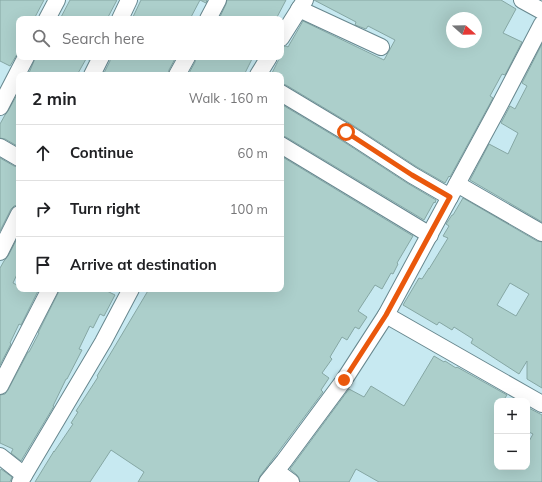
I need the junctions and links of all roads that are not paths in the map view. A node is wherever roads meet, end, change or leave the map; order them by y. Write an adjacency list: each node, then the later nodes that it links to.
1 (57, 0): 7 (street)
2 (129, 0): 8 (street)
3 (218, 0): 9 (street)
4 (522, 0): 6 (street)
5 (302, 5): 11 (street); 12 (street)
6 (542, 11)
7 (49, 16)
8 (121, 16)
9 (210, 16)
10 (542, 24): 26 (street)
11 (284, 33)
12 (381, 47)
13 (24, 60): 20 (street)
14 (100, 60): 17 (street)
15 (185, 60): 18 (street)
16 (267, 60): 19 (street)
17 (94, 72)
18 (179, 72)
19 (260, 72)
20 (11, 79): 22 (street)
21 (284, 95): 26 (street)
22 (0, 107)
23 (0, 147): 25 (street)
24 (284, 147): 29 (street)
25 (16, 156)
26 (454, 190): 28 (street); 29 (street)
27 (16, 220): 30 (street)
28 (542, 233)
29 (430, 235): 33 (street)
30 (0, 252)
31 (48, 292): 34 (street)
32 (130, 292): 38 (street)
33 (386, 315): 35 (street); 37 (street)
34 (0, 386)
35 (542, 404)
36 (0, 456): 38 (street)
37 (271, 476): 39 (street)
38 (22, 478)
39 (291, 482)

